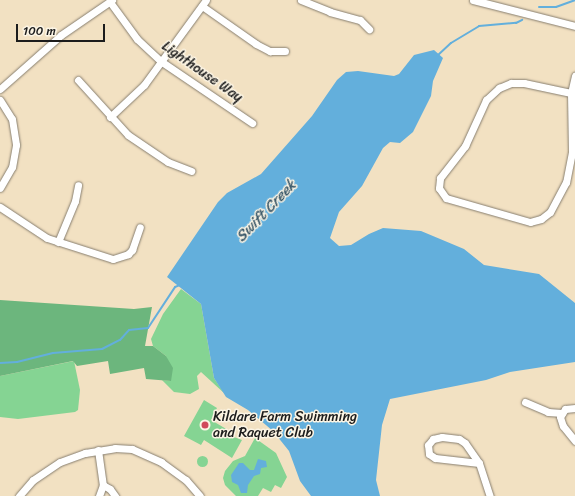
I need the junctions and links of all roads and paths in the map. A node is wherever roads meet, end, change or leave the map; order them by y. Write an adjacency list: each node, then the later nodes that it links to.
1 (301, 0): 6 (street)
2 (321, 0): 6 (street)
3 (473, 0): 7 (street)
4 (111, 1): 10 (street, Lighthouse Way); 13 (street)
5 (204, 3): 9 (street); 10 (street)
6 (318, 8): 8 (street)
7 (575, 26)
8 (368, 29)
9 (285, 51)
10 (162, 62): 16 (street); 17 (street, Lighthouse Way)
11 (575, 75): 14 (street)
12 (78, 80): 16 (street)
13 (0, 89)
14 (571, 93): 14 (street)
15 (0, 100): 20 (street)
16 (110, 117): 18 (street)
17 (252, 123)
18 (191, 171)
19 (78, 185): 23 (street)
20 (0, 188)
21 (0, 207): 23 (street)
22 (140, 227): 23 (street)
23 (58, 242)
24 (525, 402): 26 (street)
25 (575, 408): 26 (street)
26 (562, 412): 27 (street)
27 (575, 441)
28 (98, 450): 30 (street); 31 (street); 32 (street)
29 (479, 463): 29 (street); 35 (street)
30 (103, 485): 33 (street); 34 (street)
31 (198, 495)
32 (20, 496)
33 (99, 496)
34 (115, 496)
35 (490, 496)

